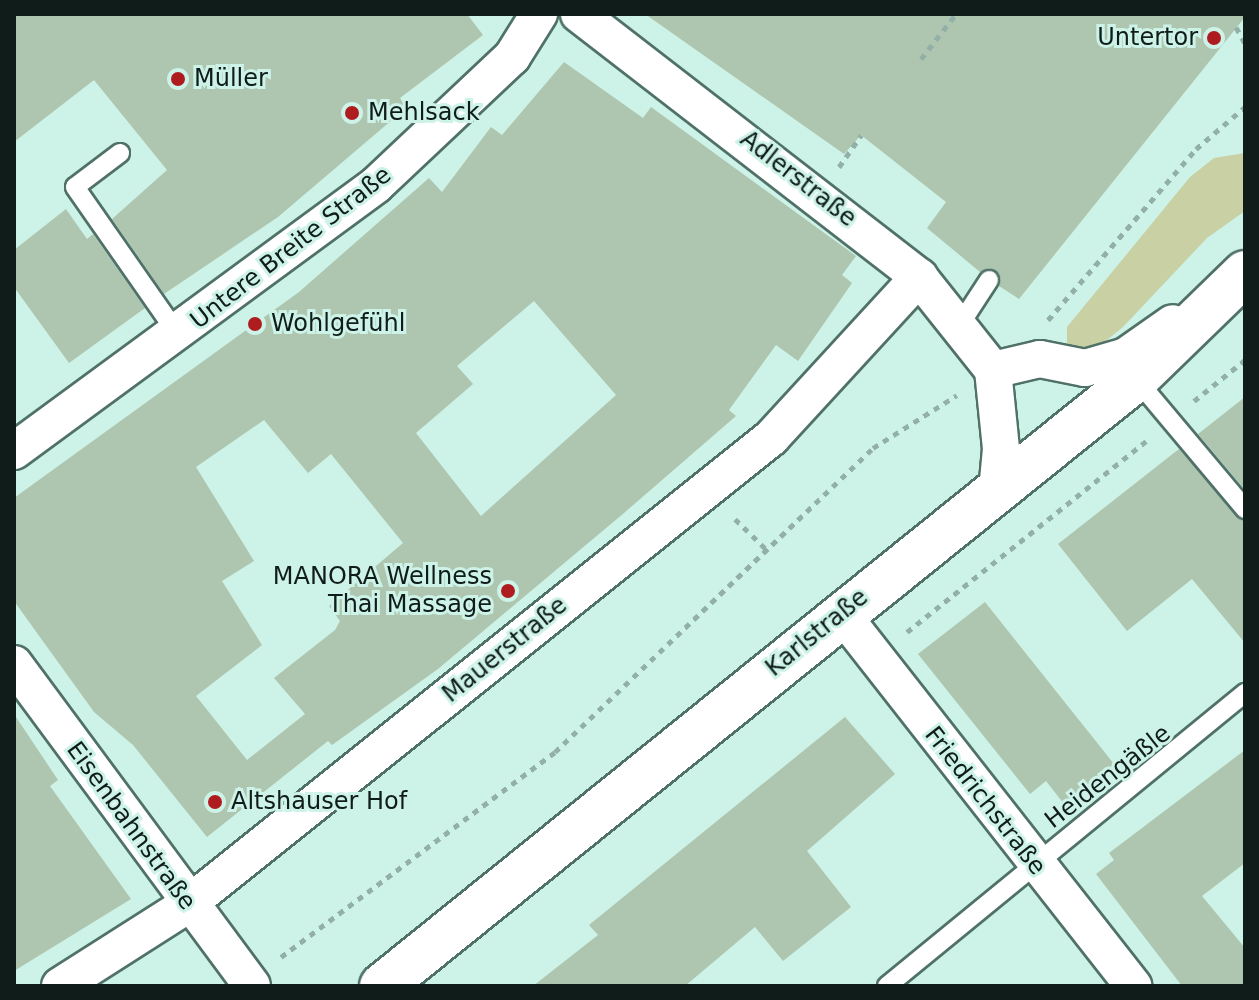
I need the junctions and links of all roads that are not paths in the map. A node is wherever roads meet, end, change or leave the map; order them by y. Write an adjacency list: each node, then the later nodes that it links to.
1 (539, 14): 8 (street, Untere Breite Straße)
2 (579, 14): 5 (street, Adlerstraße)
3 (120, 153): 8 (lane)
4 (1243, 275): 9 (street); 10 (main road, Karlstraße)
5 (919, 277): 7 (street, Adlerstraße); 18 (street, Mauerstraße)
6 (989, 280): 7 (lane)
7 (959, 326): 9 (street, Adlerstraße)
8 (179, 336): 11 (street, Untere Breite Straße)
9 (993, 370): 12 (street)
10 (1136, 379): 12 (main road, Karlstraße); 13 (lane)
11 (14, 451)
12 (997, 491): 14 (main road, Karlstraße)
13 (1245, 509)
14 (841, 613): 17 (street, Friedrichstraße); 21 (main road, Karlstraße)
15 (14, 664): 18 (street, Eisenbahnstraße)
16 (1245, 693): 17 (lane, Heidengäßle)
17 (1034, 865): 22 (lane, Heidengäßle); 23 (street, Friedrichstraße)
18 (187, 905): 19 (street, Eisenbahnstraße); 20 (street, Mauerstraße)
19 (250, 984)
20 (60, 986)
21 (382, 986)
22 (887, 986)
23 (1133, 986)

